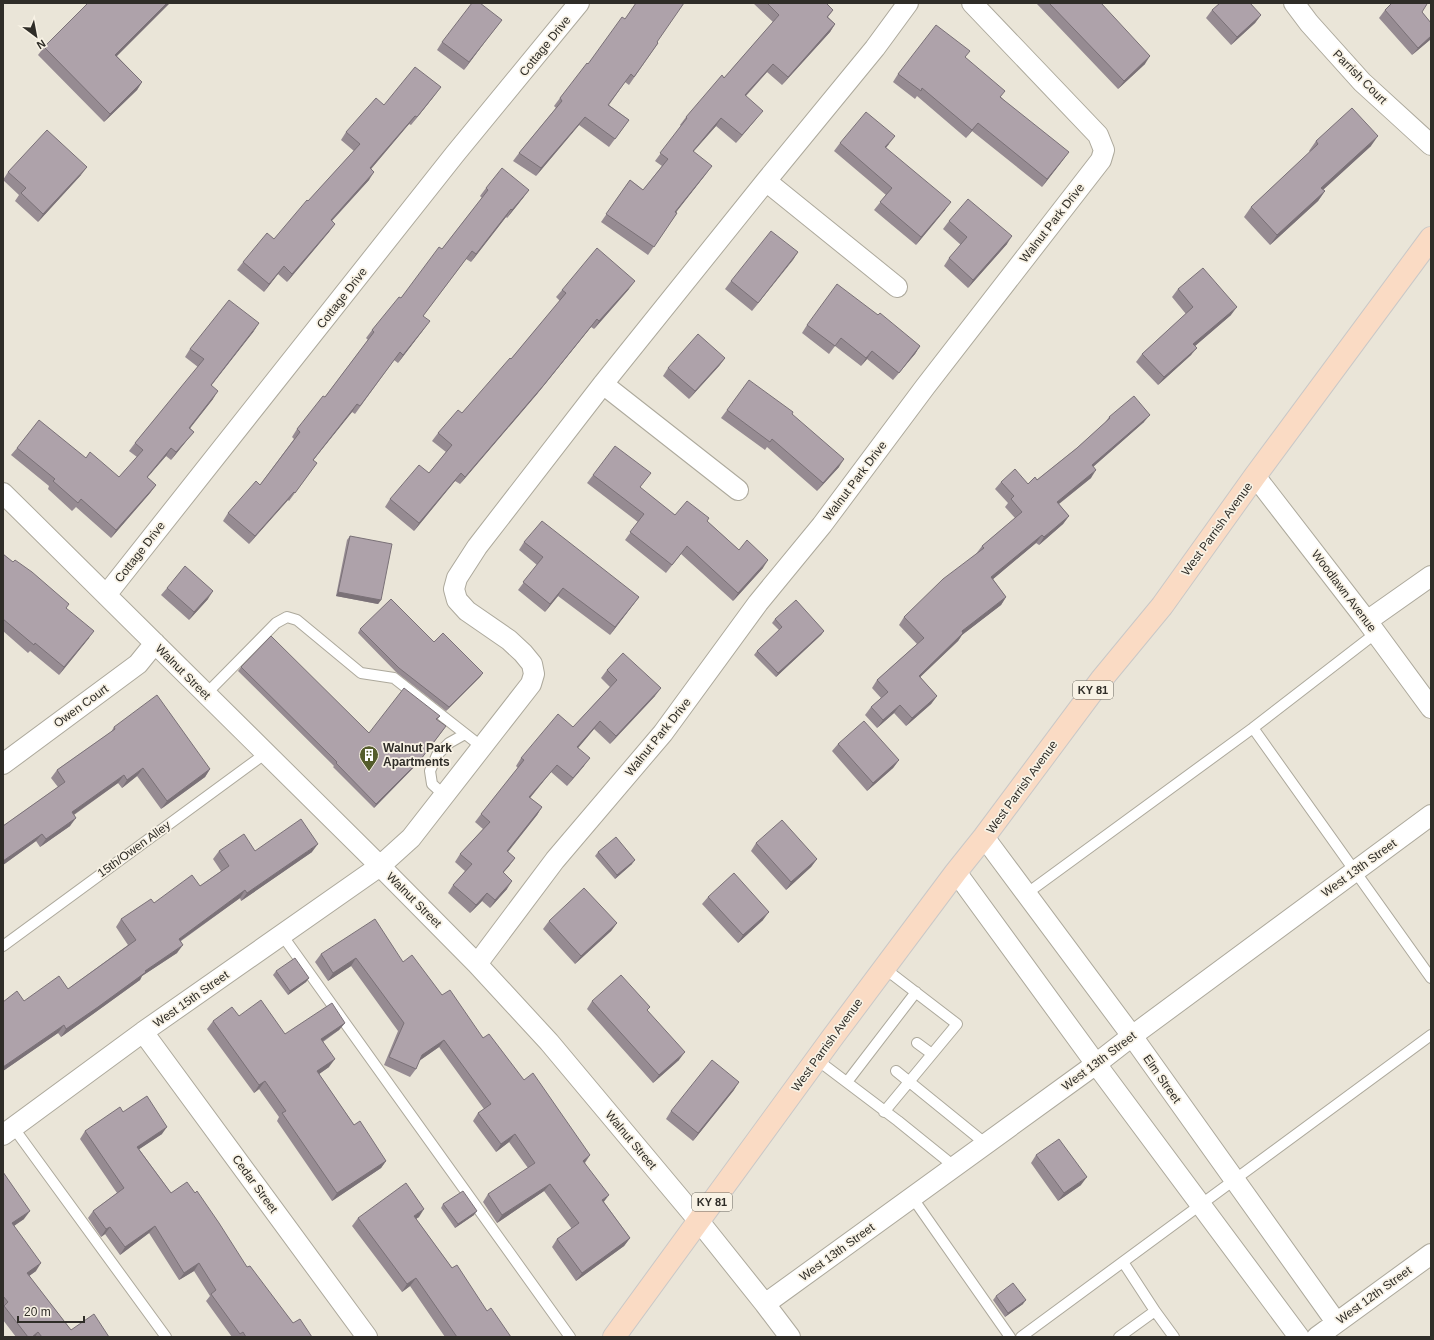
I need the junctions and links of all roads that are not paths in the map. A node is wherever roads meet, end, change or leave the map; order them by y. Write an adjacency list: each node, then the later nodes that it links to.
1 (579, 3): 14 (street, Cottage Drive)
2 (908, 3): 6 (street)
3 (972, 3): 33 (street, Walnut Park Drive)
4 (1294, 3): 5 (street, Parrish Court)
5 (1431, 145)
6 (766, 181): 8 (street); 9 (street)
7 (1431, 238): 10 (main road, West Parrish Avenue / KY 81)
8 (897, 287)
9 (603, 384): 11 (street); 21 (street)
10 (1255, 476): 15 (street, Woodlawn Avenue); 26 (main road, West Parrish Avenue / KY 81)
11 (738, 490)
12 (3, 493): 14 (street, Walnut Street)
13 (1431, 576): 15 (street)
14 (106, 595): 16 (street, Walnut Street)
15 (1372, 627): 18 (street, Woodlawn Avenue); 19 (lane)
16 (155, 643): 17 (street, Walnut Street); 23 (street, Owen Court)
17 (206, 694): 20 (lane); 22 (street, Walnut Street)
18 (1431, 708)
19 (1252, 728): 28 (lane); 30 (lane)
20 (465, 734): 21 (lane); 24 (lane)
21 (482, 747): 24 (street)
22 (266, 753): 27 (street, Walnut Street); 32 (lane, 15th/Owen Alley)
23 (3, 764)
24 (444, 795): 27 (street)
25 (1431, 815): 28 (street, West 13th Street)
26 (984, 837): 29 (main road, West Parrish Avenue / KY 81); 30 (street, Elm Street)
27 (380, 866): 31 (street, West 15th Street); 33 (street, Walnut Street)
28 (1354, 871): 35 (lane); 39 (street, West 13th Street)
29 (956, 872): 34 (main road, West Parrish Avenue / KY 81); 43 (street)
30 (1026, 894): 39 (street, Elm Street)
31 (282, 935): 37 (street, West 15th Street); 62 (lane)
32 (3, 946)
33 (478, 964): 54 (street, Walnut Street)
34 (884, 968): 36 (lane); 42 (main road, West Parrish Avenue / KY 81)
35 (1431, 978)
36 (916, 992): 41 (lane); 45 (lane)
37 (143, 1032): 48 (street, West 15th Street); 61 (street, Cedar Street)
38 (1431, 1035): 51 (lane)
39 (1132, 1036): 43 (street, West 13th Street); 51 (street, Elm Street)
40 (917, 1043): 41 (lane)
41 (932, 1054): 46 (lane)
42 (816, 1059): 45 (lane); 54 (main road, West Parrish Avenue / KY 81)
43 (1096, 1064): 49 (street, West 13th Street); 53 (street)
44 (896, 1071): 46 (lane)
45 (847, 1082): 47 (lane)
46 (909, 1082): 47 (lane); 49 (lane)
47 (884, 1112): 50 (lane)
48 (8, 1131): 60 (lane)
49 (986, 1144): 50 (street, West 13th Street)
50 (954, 1167): 52 (street, West 13th Street)
51 (1234, 1181): 53 (lane); 59 (street, Elm Street)
52 (912, 1198): 57 (street, West 13th Street); 65 (lane)
53 (1201, 1205): 56 (lane); 69 (street)
54 (698, 1220): 57 (street, Walnut Street); 63 (main road, West Parrish Avenue / KY 81)
55 (1431, 1254): 59 (street, West 12th Street)
56 (1123, 1262): 58 (lane); 66 (lane)
57 (765, 1304): 64 (street, Walnut Street)
58 (1156, 1311): 67 (lane); 68 (lane)
59 (1328, 1332)
60 (166, 1337)
61 (367, 1337)
62 (570, 1337)
63 (614, 1337)
64 (790, 1337)
65 (1010, 1337)
66 (1021, 1337)
67 (1119, 1337)
68 (1174, 1337)
69 (1299, 1337)

